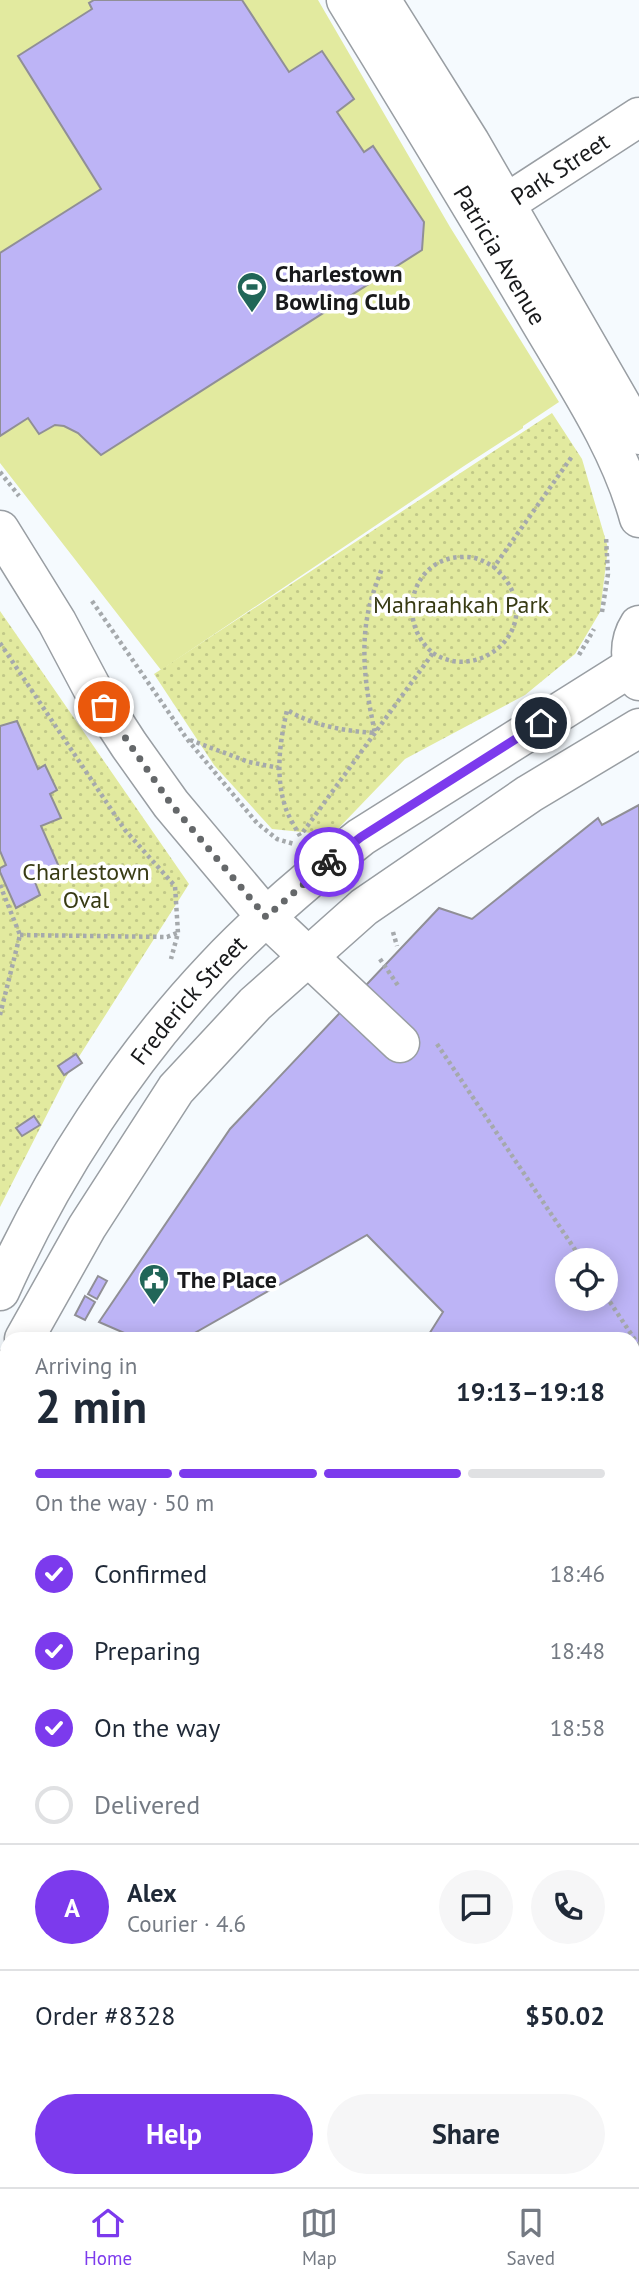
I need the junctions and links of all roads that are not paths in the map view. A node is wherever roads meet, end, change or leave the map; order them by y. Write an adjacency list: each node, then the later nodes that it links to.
1 (346, 0): 4 (street, Patricia Avenue)
2 (381, 0): 4 (street, Patricia Avenue)
3 (639, 117): 4 (street, Park Street)
4 (493, 211): 5 (street, Patricia Avenue); 7 (street, Patricia Avenue)
5 (639, 435)
6 (12, 517): 9 (street)
7 (622, 523)
8 (0, 564): 9 (street)
9 (57, 622): 13 (street)
10 (639, 625): 11 (street)
11 (635, 674): 13 (street, Frederick Street)
12 (639, 728): 14 (street, Frederick Street)
13 (266, 917): 14 (street); 16 (street, Frederick Street)
14 (307, 956): 15 (street); 17 (street, Frederick Street)
15 (417, 1042)
16 (0, 1291)
17 (28, 1332)

